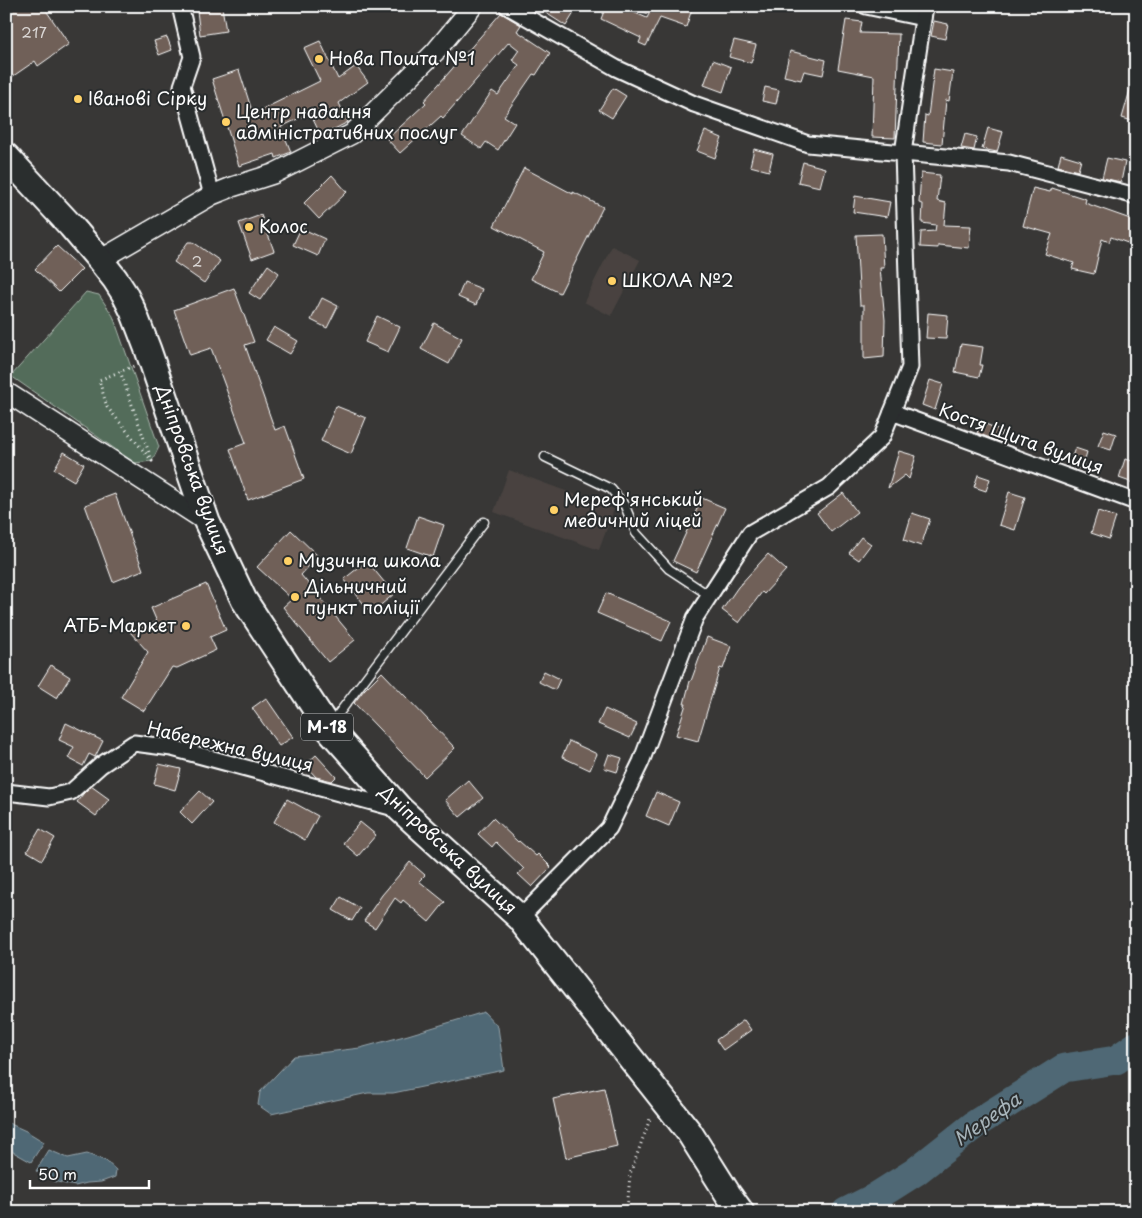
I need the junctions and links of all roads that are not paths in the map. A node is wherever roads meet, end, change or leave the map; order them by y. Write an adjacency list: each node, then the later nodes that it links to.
1 (180, 6): 8 (street)
2 (473, 6): 8 (street)
3 (507, 6): 6 (street)
4 (866, 6): 5 (street)
5 (924, 12): 6 (street)
6 (903, 153): 9 (street); 12 (street)
7 (6, 156): 10 (highway, Дніпровська вулиця / М-18)
8 (212, 195): 10 (street)
9 (1136, 196)
10 (100, 260): 15 (highway, Дніпровська вулиця / М-18)
11 (6, 392): 15 (street)
12 (892, 412): 14 (street, Костя Щита вулиця); 17 (street)
13 (545, 457): 17 (lane)
14 (1136, 502)
15 (207, 522): 18 (highway, Дніпровська вулиця / М-18)
16 (484, 522): 18 (lane)
17 (710, 596): 21 (street)
18 (328, 728): 20 (highway, Дніпровська вулиця / М-18)
19 (6, 792): 20 (street, Набережна вулиця)
20 (400, 809): 21 (highway, Дніпровська вулиця / М-18)
21 (520, 918): 22 (highway, Дніпровська вулиця / М-18)
22 (735, 1203)

